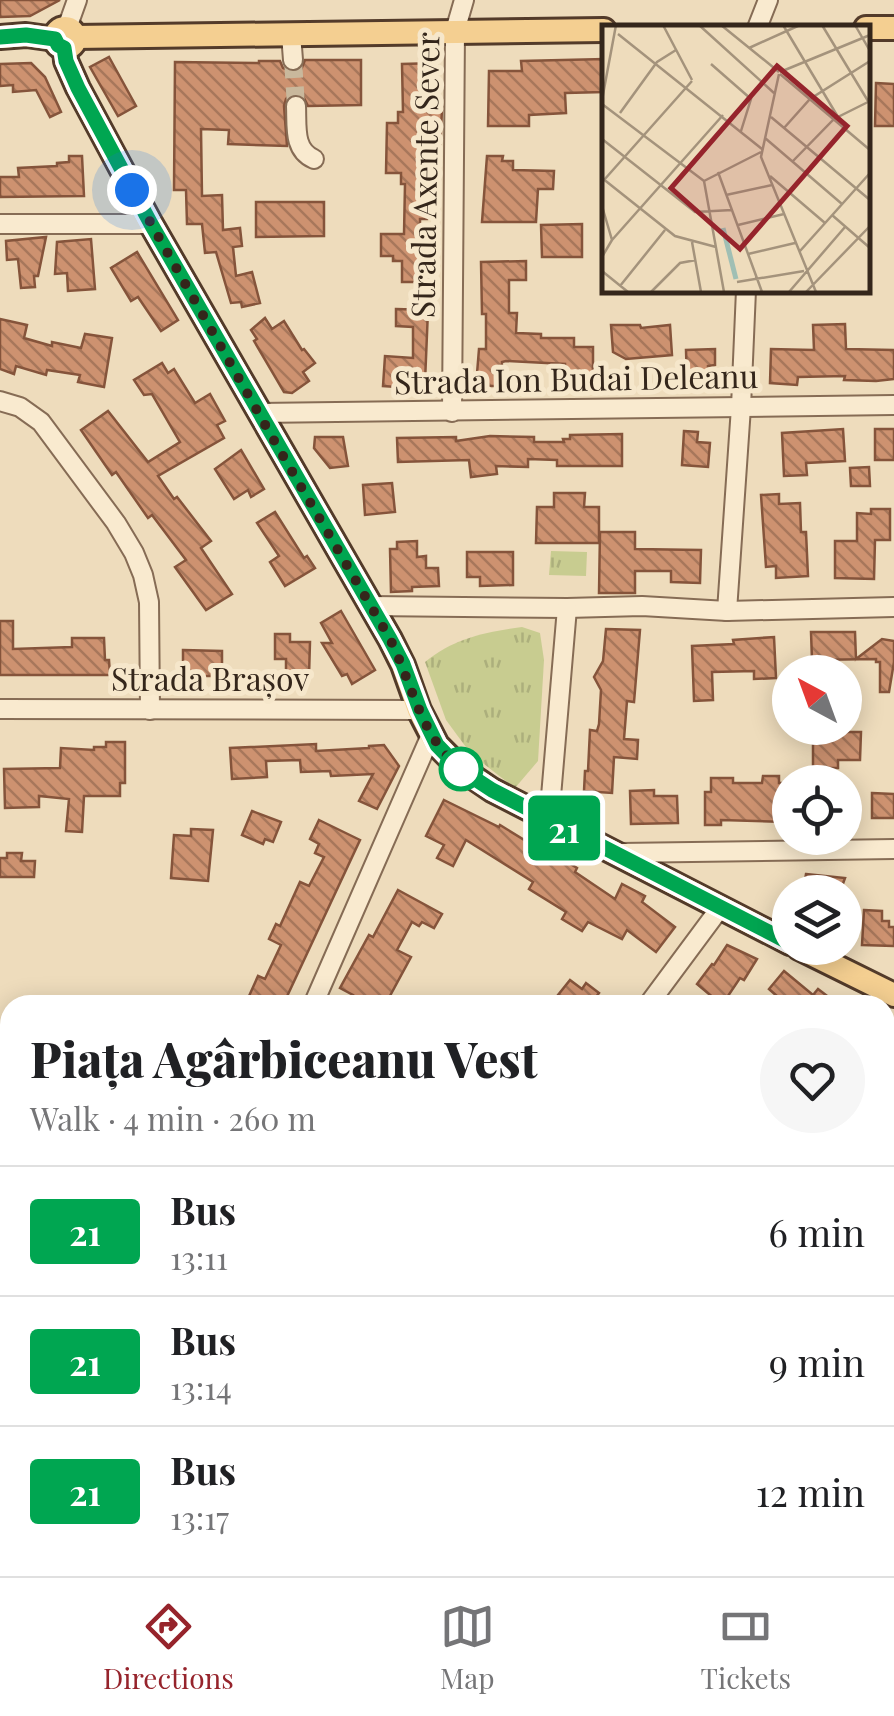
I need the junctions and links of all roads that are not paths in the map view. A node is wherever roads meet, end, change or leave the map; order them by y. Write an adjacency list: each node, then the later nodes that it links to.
1 (77, 0): 9 (street)
2 (464, 0): 5 (street, Strada Axente Sever)
3 (768, 0): 4 (street)
4 (757, 25)
5 (455, 30): 6 (main road); 7 (main road); 19 (street, Strada Axente Sever)
6 (602, 30)
7 (292, 34): 9 (main road); 10 (street)
8 (0, 37): 9 (main road)
9 (65, 38): 14 (main road)
10 (293, 60)
11 (296, 106): 12 (street)
12 (314, 159)
13 (0, 224): 14 (street)
14 (151, 224): 20 (main road)
15 (746, 292): 18 (street)
16 (0, 402): 26 (street)
17 (894, 404): 18 (street, Strada Ion Budai Deleanu)
18 (741, 407): 19 (street, Strada Ion Budai Deleanu); 24 (street)
19 (452, 412): 20 (street, Strada Ion Budai Deleanu)
20 (259, 413): 21 (main road)
21 (370, 606): 22 (street); 27 (main road)
22 (567, 608): 24 (street); 29 (street)
23 (894, 608): 24 (street)
24 (727, 611)
25 (0, 710): 26 (street, Strada Brașov)
26 (150, 710): 27 (street, Strada Brașov)
27 (420, 710): 28 (main road)
28 (431, 735): 29 (main road); 35 (street)
29 (549, 820): 31 (main road)
30 (894, 850): 31 (street)
31 (612, 853): 32 (main road)
32 (720, 908): 33 (main road); 36 (street)
33 (772, 934)
34 (833, 965): 37 (main road)
35 (317, 995)
36 (655, 995)
37 (894, 995)

